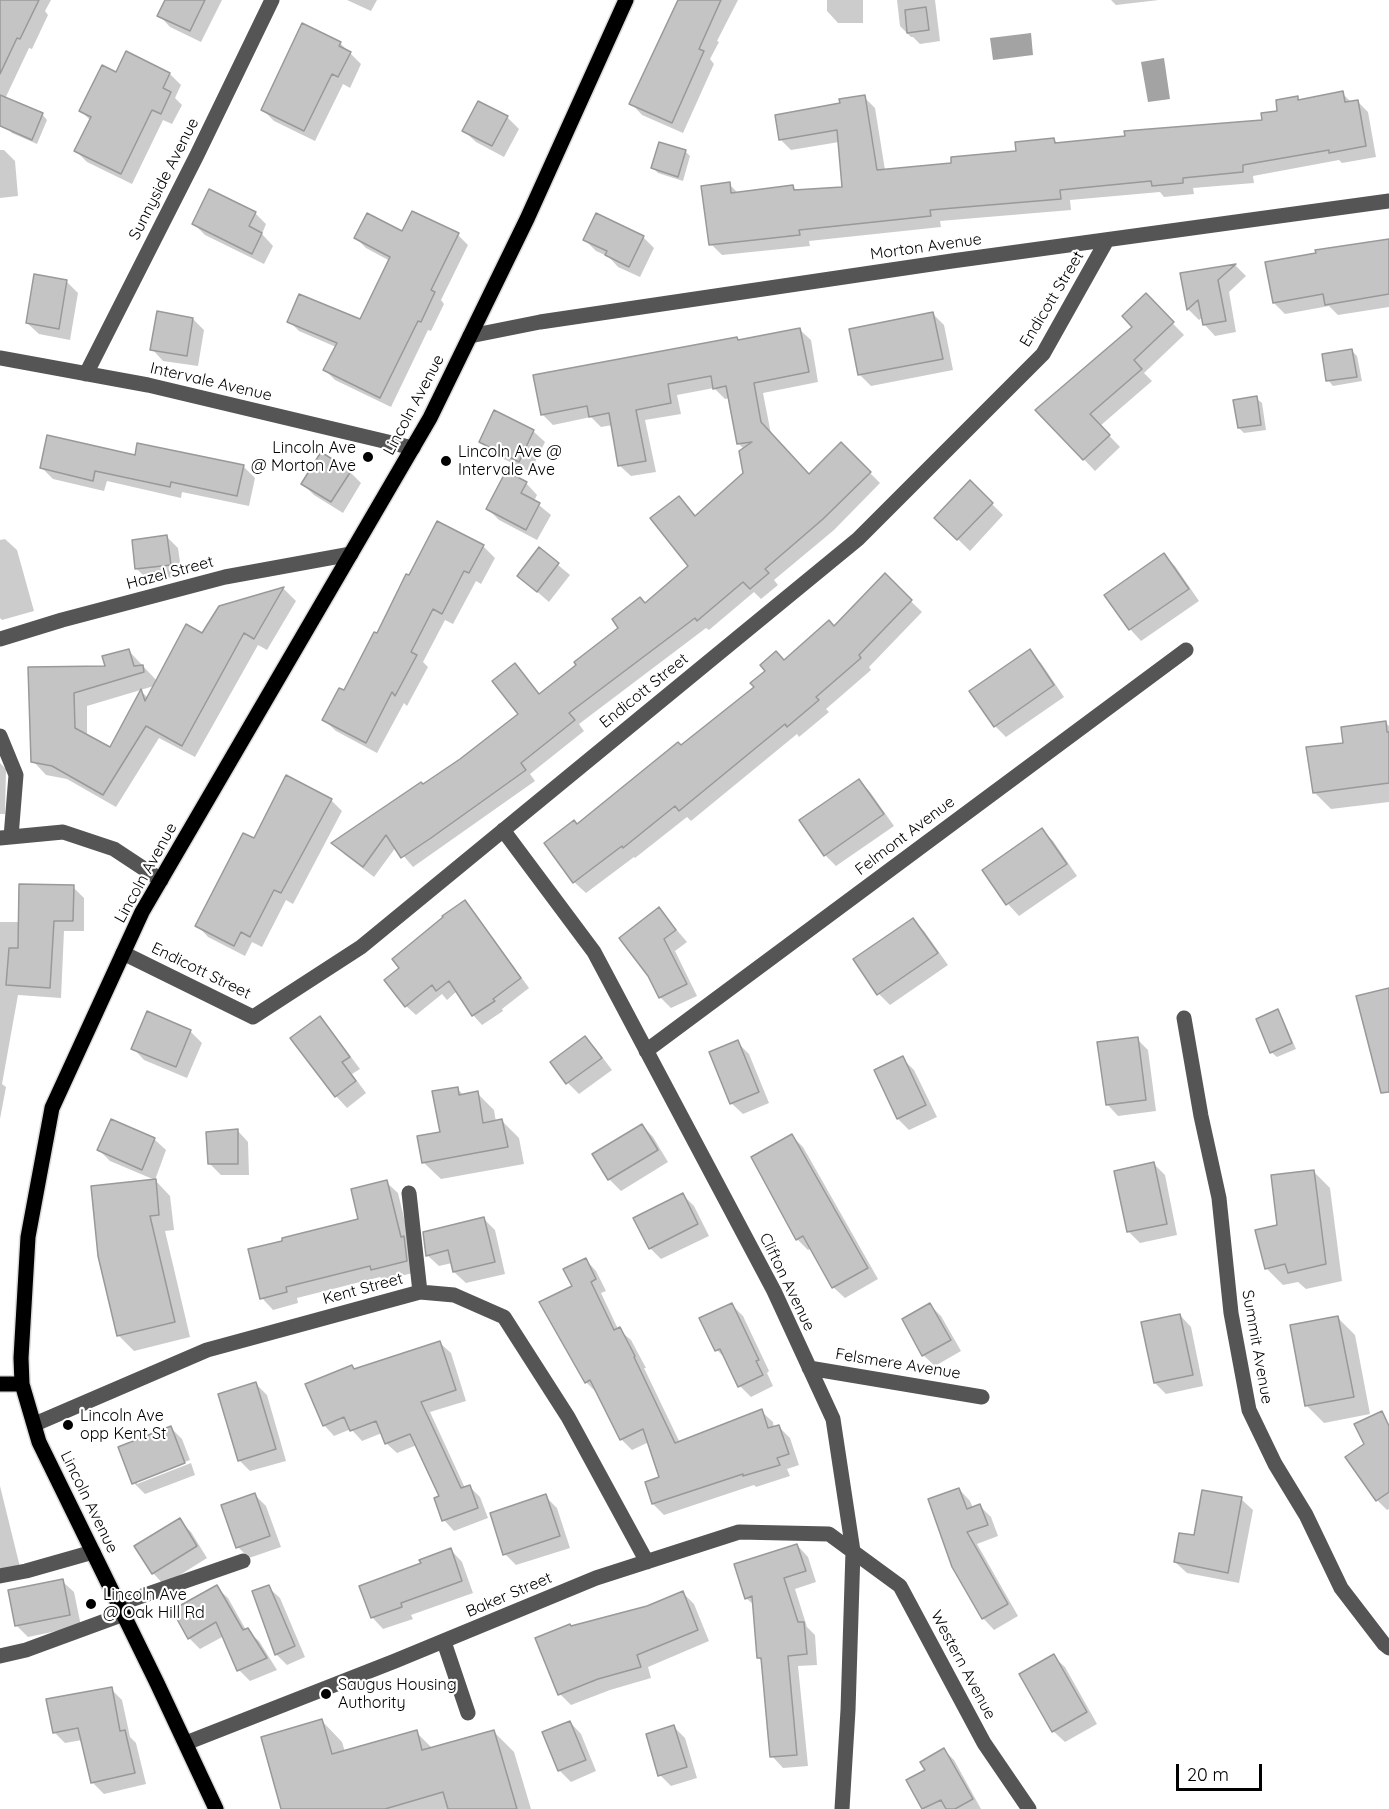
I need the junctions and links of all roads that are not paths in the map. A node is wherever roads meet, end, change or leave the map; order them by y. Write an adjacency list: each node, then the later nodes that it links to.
1 (272, 0): 7 (street, Sunnyside Avenue)
2 (626, 0): 5 (main road, Lincoln Avenue)
3 (1389, 201): 4 (street, Morton Avenue)
4 (1107, 240): 5 (street, Morton Avenue); 13 (street, Endicott Street)
5 (470, 336): 8 (main road, Lincoln Avenue)
6 (0, 358): 7 (street, Intervale Avenue)
7 (86, 374): 8 (street, Intervale Avenue)
8 (413, 448): 9 (main road, Lincoln Avenue)
9 (351, 554): 10 (street, Hazel Street); 15 (main road, Lincoln Avenue)
10 (0, 639)
11 (1186, 650): 18 (street, Felmont Avenue)
12 (0, 736): 14 (street)
13 (503, 830): 16 (street, Endicott Street); 18 (street, Clifton Avenue)
14 (5, 837): 15 (street)
15 (161, 880): 16 (main road, Lincoln Avenue)
16 (123, 953): 23 (main road, Lincoln Avenue)
17 (1184, 1018): 33 (street, Summit Avenue)
18 (646, 1051): 21 (street, Clifton Avenue)
19 (409, 1192): 20 (street)
20 (420, 1293): 25 (street, Kent Street); 29 (street, Kent Street)
21 (809, 1368): 24 (street, Felsmere Avenue); 26 (street, Clifton Avenue)
22 (0, 1384): 23 (main road)
23 (22, 1384): 25 (main road, Lincoln Avenue)
24 (982, 1396)
25 (35, 1424): 27 (main road, Lincoln Avenue)
26 (853, 1551): 29 (street, Baker Street); 38 (street, Clifton Avenue); 39 (street, Western Avenue)
27 (93, 1552): 30 (street); 31 (main road, Lincoln Avenue)
28 (243, 1561): 31 (street)
29 (647, 1562): 32 (street, Baker Street)
30 (0, 1576)
31 (121, 1609): 34 (street); 36 (main road, Lincoln Avenue)
32 (444, 1642): 35 (street); 36 (street, Baker Street)
33 (1389, 1648)
34 (0, 1656)
35 (468, 1713)
36 (186, 1743): 37 (main road, Lincoln Avenue)
37 (216, 1809)
38 (842, 1809)
39 (1029, 1809)

